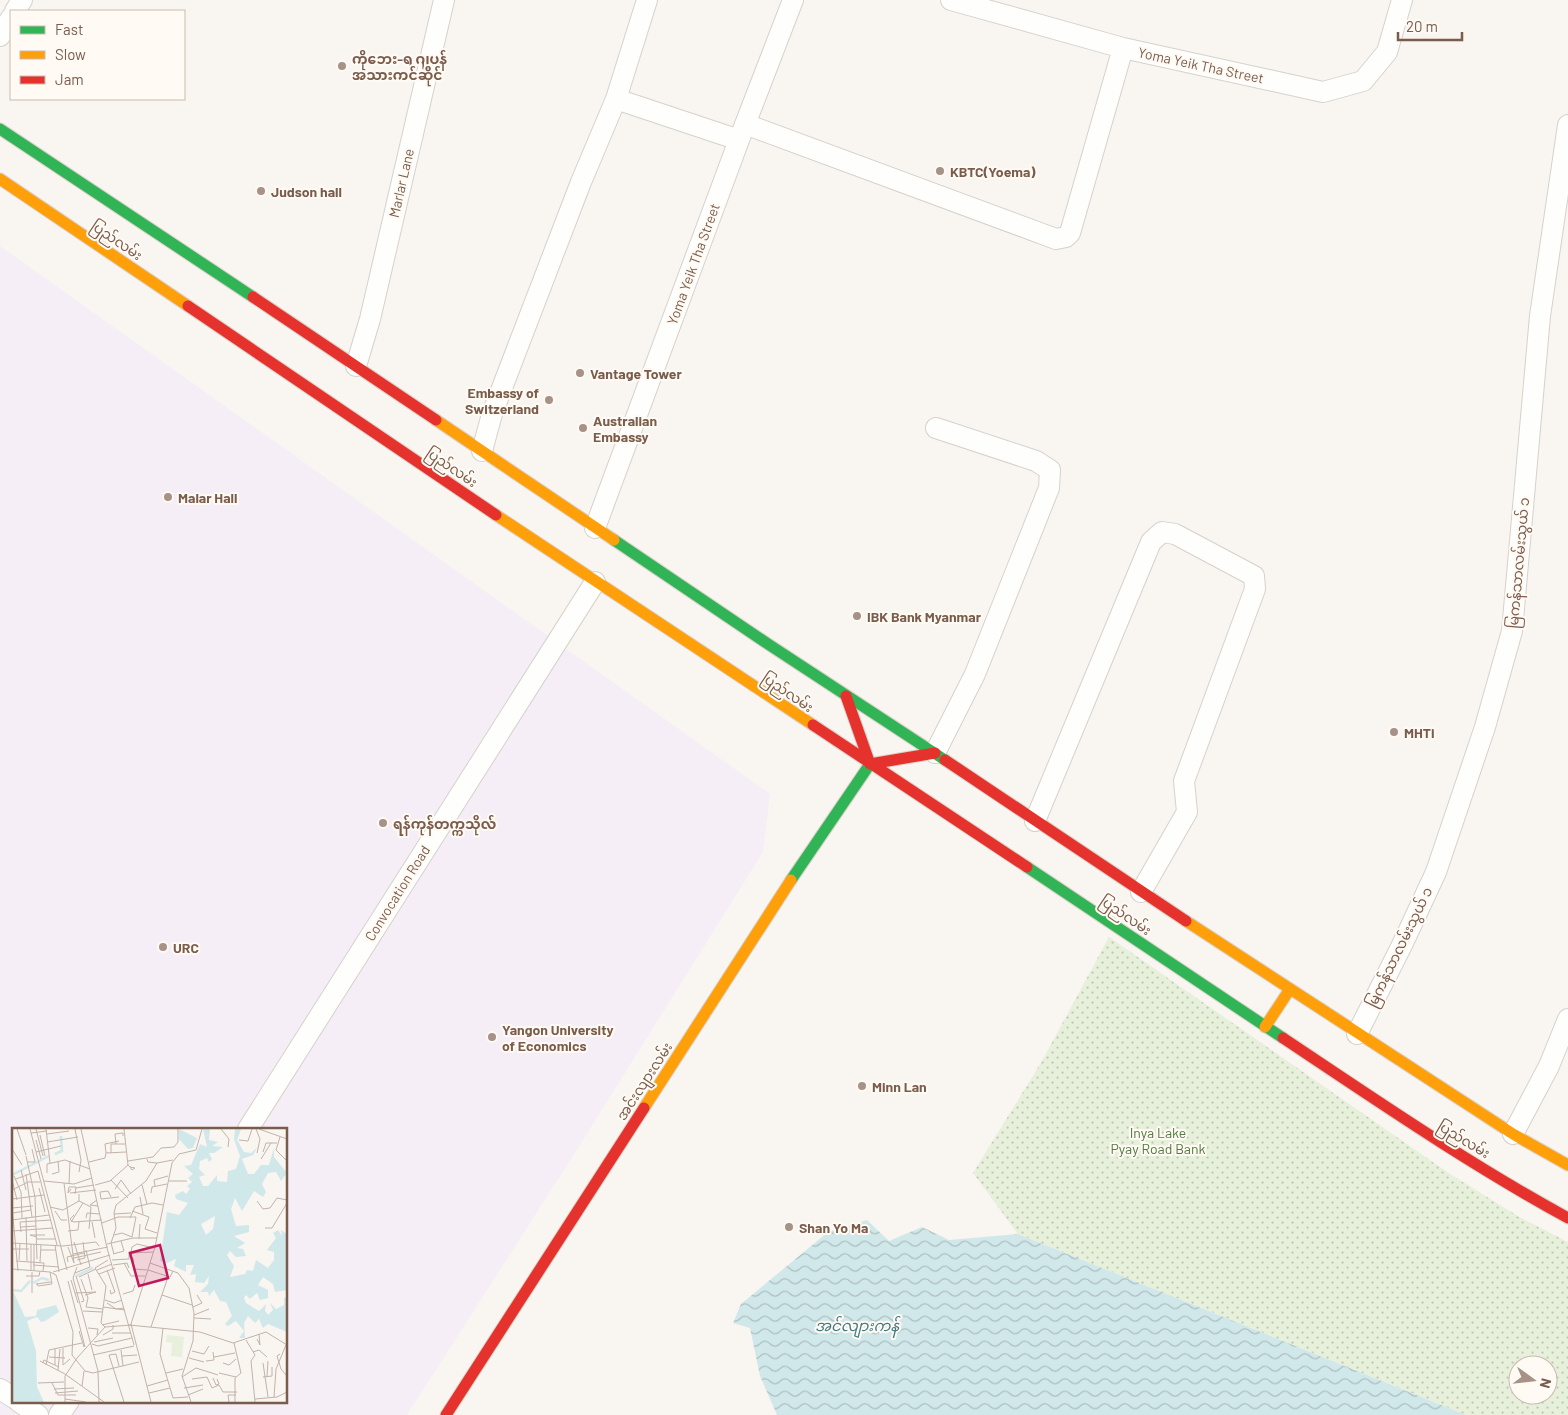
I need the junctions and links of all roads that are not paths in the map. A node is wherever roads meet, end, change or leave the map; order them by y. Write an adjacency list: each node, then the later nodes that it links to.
1 (444, 0): 14 (street, Marlar Lane)
2 (647, 0): 9 (street)
3 (793, 0): 12 (street, Yoma Yeik Tha Street)
4 (951, 0): 8 (street, Yoma Yeik Tha Street)
5 (1402, 0): 8 (street, Yoma Yeik Tha Street)
6 (10, 20): 7 (street)
7 (0, 36)
8 (1123, 48): 12 (street)
9 (616, 99): 12 (street); 16 (street)
10 (1568, 125): 27 (street, မြကန်သာလမ်းသွယ် ၁)
11 (0, 129): 14 (main road, ပြည်လမ်း)
12 (742, 132): 17 (street, Yoma Yeik Tha Street)
13 (0, 179): 18 (main road, ပြည်လမ်း)
14 (356, 366): 16 (main road, ပြည်လမ်း)
15 (936, 428): 20 (street)
16 (482, 451): 17 (main road, ပြည်လမ်း)
17 (594, 528): 19 (main road, ပြည်လမ်း)
18 (595, 582): 21 (main road, ပြည်လမ်း); 28 (street, Convocation Road)
19 (846, 696): 20 (main road, ပြည်လမ်း); 21 (main road)
20 (935, 753): 21 (main road); 22 (main road, ပြည်လမ်း)
21 (870, 764): 26 (main road, ပြည်လမ်း); 38 (main road, အင်းလျားလမ်း)
22 (1035, 821): 23 (main road, ပြည်လမ်း); 23 (street)
23 (1141, 892): 24 (main road, ပြည်လမ်း)
24 (1290, 990): 26 (main road); 27 (main road, ပြည်လမ်း)
25 (1568, 1019): 29 (street)
26 (1265, 1027): 31 (main road, ပြည်လမ်း)
27 (1357, 1034): 29 (main road, ပြည်လမ်း)
28 (249, 1128)
29 (1513, 1134): 30 (main road, ပြည်လမ်း)
30 (1568, 1165)
31 (1568, 1218)
32 (0, 1389): 33 (street)
33 (12, 1397)
34 (19, 1402): 36 (street)
35 (68, 1402): 37 (street)
36 (38, 1415)
37 (59, 1415)
38 (446, 1415)

